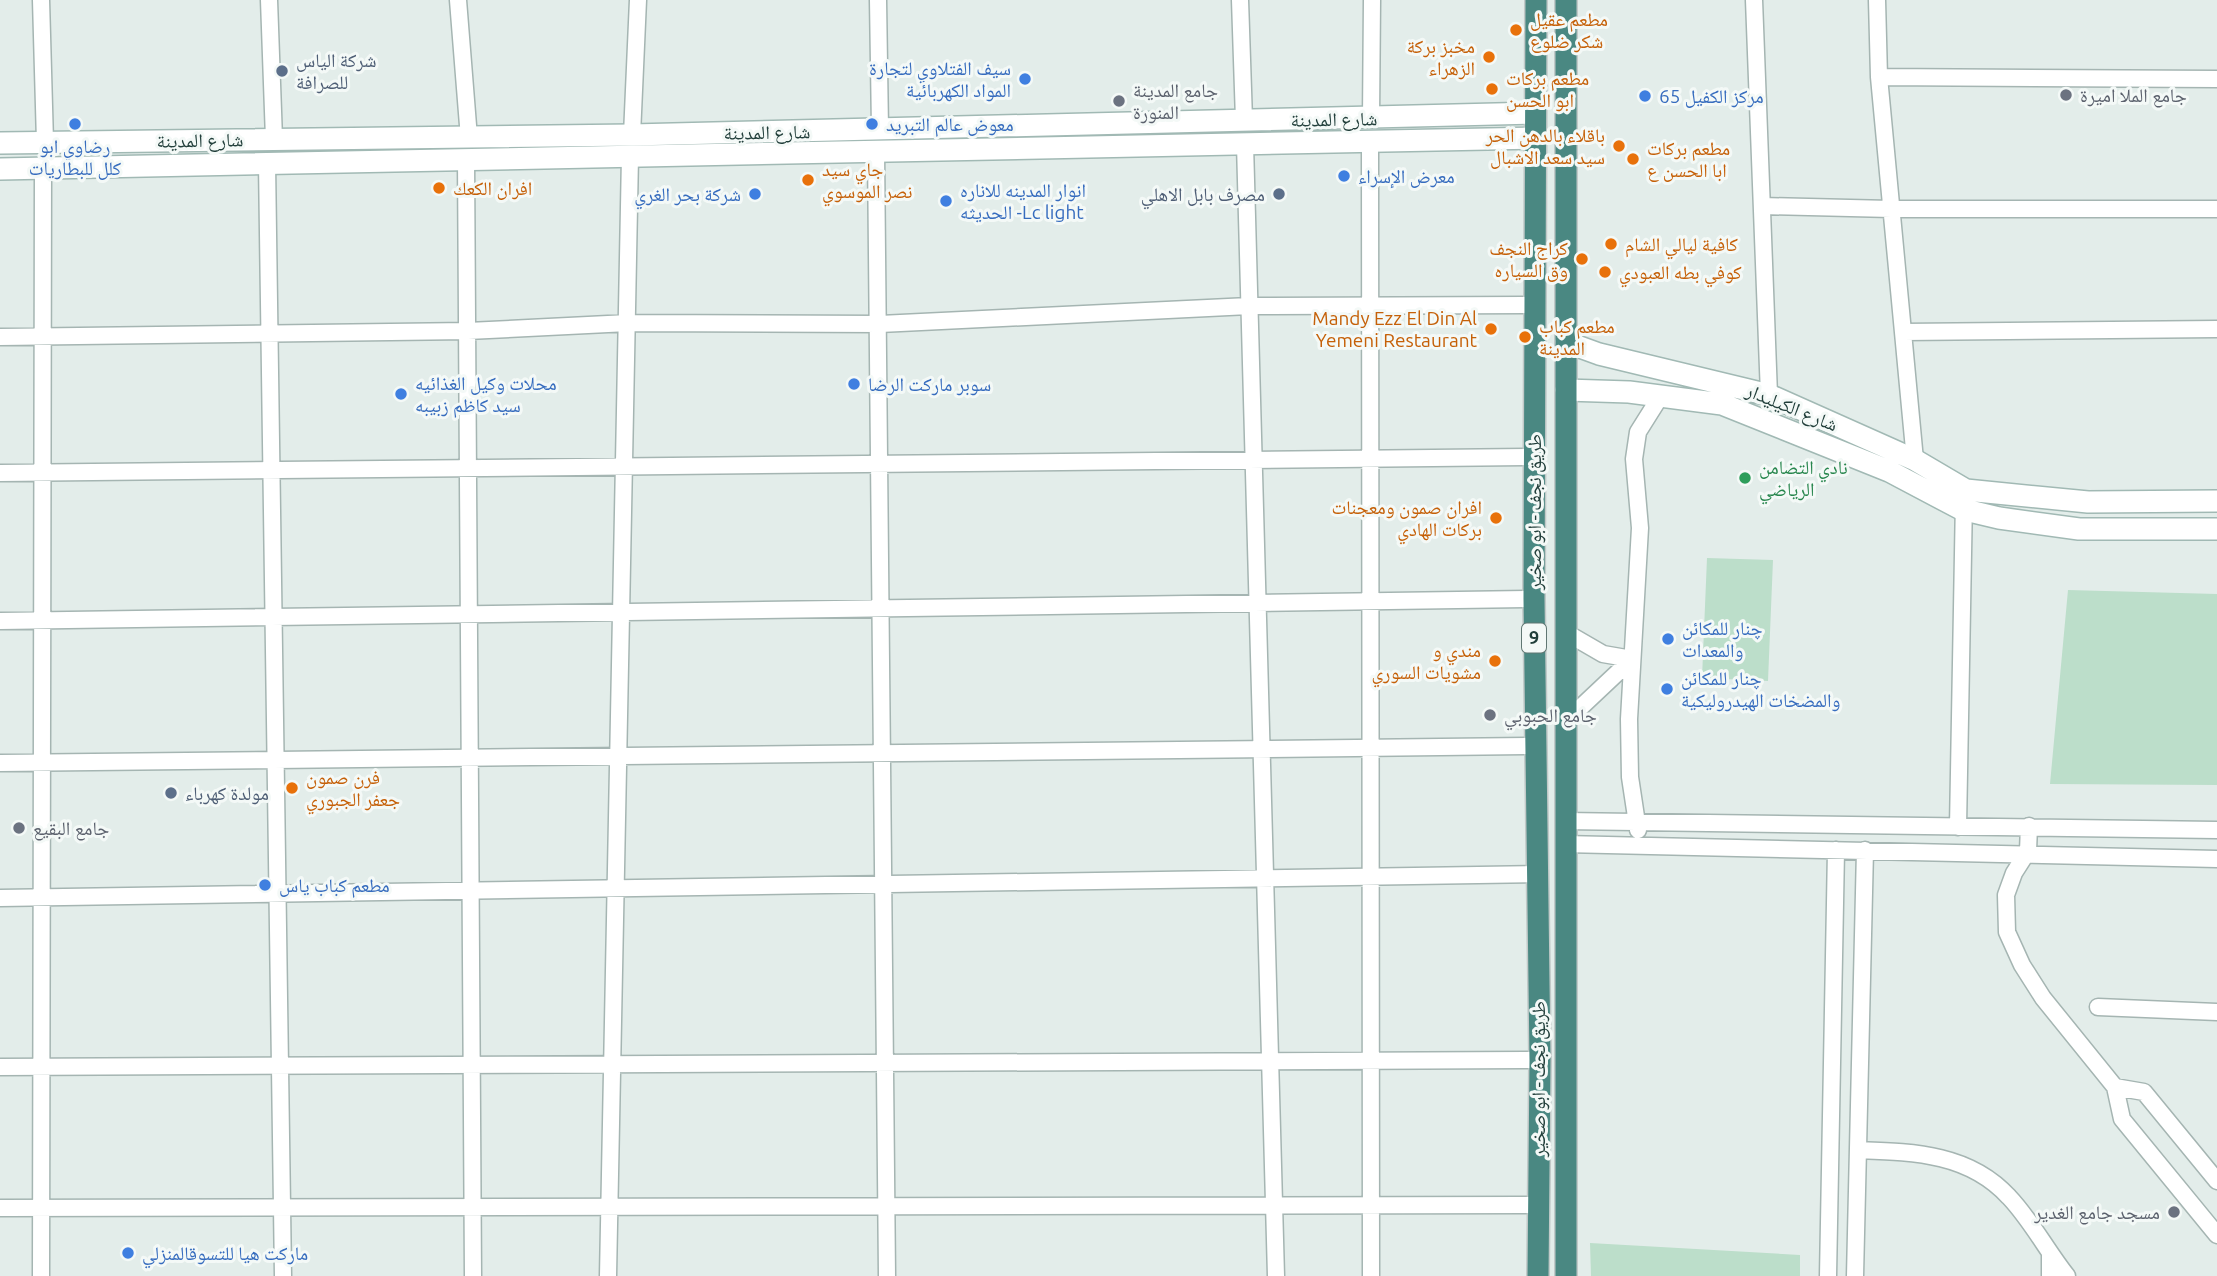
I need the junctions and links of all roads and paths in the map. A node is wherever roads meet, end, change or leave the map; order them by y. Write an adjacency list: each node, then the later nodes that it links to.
1 (41, 0): 21 (street)
2 (269, 0): 19 (street)
3 (458, 0): 25 (street)
4 (638, 0): 24 (street)
5 (878, 0): 17 (street)
6 (1240, 0): 16 (street)
7 (1372, 0): 15 (street)
8 (1536, 0): 14 (highway, طريق نجف - ابو صخير / 9)
9 (1566, 0): 44 (highway, طريق نجف - ابو صخير / 9)
10 (1754, 0): 30 (street)
11 (1877, 0): 12 (street)
12 (1879, 77): 13 (street); 31 (street)
13 (2217, 79)
14 (1535, 113): 15 (main road, شارع المدينة); 18 (highway, طريق نجف - ابو صخير / 9)
15 (1371, 118): 16 (main road, شارع المدينة)
16 (1244, 120): 17 (main road, شارع المدينة)
17 (880, 129): 24 (main road, شارع المدينة)
18 (1534, 138): 20 (main road, شارع المدينة); 34 (highway, طريق نجف - ابو صخير / 9)
19 (274, 139): 21 (main road, شارع المدينة); 25 (main road, شارع المدينة)
20 (1370, 141): 23 (main road, شارع المدينة); 33 (street)
21 (45, 142): 22 (main road, شارع المدينة)
22 (0, 143)
23 (1245, 144): 26 (main road, شارع المدينة); 35 (street)
24 (631, 146): 25 (main road, شارع المدينة); 26 (main road, شارع المدينة); 36 (street)
25 (468, 148): 27 (main road, شارع المدينة); 39 (street)
26 (876, 151): 37 (street)
27 (267, 163): 28 (main road, شارع المدينة); 41 (street)
28 (43, 168): 29 (main road, شارع المدينة); 42 (street)
29 (0, 169)
30 (1762, 206): 31 (street); 46 (street)
31 (1891, 209): 32 (street); 40 (street)
32 (2217, 209)
33 (1370, 305): 34 (street); 35 (street); 49 (street)
34 (1533, 305): 48 (highway, طريق نجف - ابو صخير / 9)
35 (1250, 306): 37 (street); 50 (street)
36 (628, 323): 37 (street); 39 (street); 53 (street)
37 (880, 324): 52 (street)
38 (2217, 329): 40 (street)
39 (468, 331): 41 (street); 54 (street)
40 (1903, 332): 51 (street)
41 (268, 333): 42 (street); 55 (street)
42 (42, 336): 43 (street); 56 (street)
43 (0, 337)
44 (1566, 342): 45 (highway, طريق نجف - ابو صخير / 9); 46 (main road, شارع الكيليدار)
45 (1566, 390): 47 (main road, شارع الكيليدار); 70 (highway, طريق نجف - ابو صخير / 9)
46 (1769, 395): 51 (main road, شارع الكيليدار)
47 (1660, 397): 58 (main road, شارع الكيليدار); 71 (street)
48 (1534, 457): 49 (street); 61 (highway, طريق نجف - ابو صخير / 9)
49 (1370, 458): 50 (street); 62 (street)
50 (1254, 460): 52 (street); 63 (street)
51 (1915, 460): 58 (main road, شارع الكيليدار)
52 (881, 464): 53 (street); 64 (street)
53 (625, 466): 54 (street); 65 (street)
54 (469, 468): 55 (street); 66 (street)
55 (270, 470): 56 (street); 67 (street)
56 (42, 472): 57 (street); 68 (street)
57 (0, 473)
58 (1964, 499): 59 (main road); 60 (main road); 85 (street)
59 (2217, 501)
60 (2217, 529)
61 (1534, 599): 62 (street); 73 (highway, طريق نجف - ابو صخير / 9)
62 (1370, 602): 63 (street); 74 (street)
63 (1258, 603): 64 (street); 75 (street)
64 (882, 608): 65 (street); 76 (street)
65 (622, 612): 66 (street); 77 (street)
66 (470, 614): 67 (street); 78 (street)
67 (272, 617): 68 (street); 79 (street)
68 (42, 620): 69 (street); 81 (street)
69 (0, 621)
70 (1565, 632): 71 (street); 72 (highway, طريق نجف - ابو صخير / 9)
71 (1632, 659): 72 (street); 83 (street)
72 (1564, 723): 82 (highway, طريق نجف - ابو صخير / 9)
73 (1534, 746): 74 (street); 93 (highway, طريق نجف - ابو صخير / 9)
74 (1370, 748): 75 (street); 94 (street)
75 (1262, 749): 76 (street); 95 (street)
76 (883, 753): 77 (street); 96 (street)
77 (619, 756): 78 (street); 97 (street)
78 (470, 758): 79 (street); 98 (street)
79 (275, 760): 81 (street); 99 (street)
80 (0, 763): 81 (street)
81 (42, 763): 100 (street)
82 (1564, 821): 83 (street); 87 (highway, طريق نجف - ابو صخير / 9)
83 (1638, 822): 85 (street); 88 (street)
84 (2029, 826): 85 (street); 86 (street); 91 (street)
85 (1958, 827)
86 (2217, 830)
87 (1564, 844): 88 (street); 135 (highway, طريق نجف - ابو صخير / 9)
88 (1640, 846): 89 (street)
89 (1836, 850): 90 (street); 136 (street)
90 (1865, 850): 91 (street); 114 (street)
91 (2025, 853): 92 (street); 113 (street)
92 (2217, 859)
93 (1537, 874): 94 (street); 104 (highway, طريق نجف - ابو صخير / 9)
94 (1370, 877): 95 (street); 106 (street)
95 (1265, 878): 96 (street); 105 (street)
96 (884, 884): 97 (street); 107 (street)
97 (616, 888): 98 (street); 108 (street)
98 (471, 891): 99 (street); 109 (street)
99 (277, 894): 100 (street); 110 (street)
100 (42, 897): 101 (street); 112 (street)
101 (0, 898)
102 (2098, 1007): 103 (street)
103 (2217, 1012)
104 (1540, 1060): 106 (street); 118 (highway, طريق نجف - ابو صخير / 9)
105 (1270, 1061): 106 (street); 107 (street); 116 (street)
106 (1371, 1061): 117 (street)
107 (885, 1063): 108 (street); 120 (street)
108 (612, 1064): 109 (street); 119 (street)
109 (472, 1065): 110 (street); 122 (street)
110 (279, 1066): 112 (street); 121 (street)
111 (0, 1067): 112 (street)
112 (41, 1067): 124 (street)
113 (2115, 1087): 115 (street); 125 (street)
114 (1858, 1150): 126 (street); 137 (street)
115 (2217, 1181)
116 (1274, 1205): 117 (street); 120 (street); 132 (street)
117 (1371, 1205): 118 (street); 133 (street)
118 (1537, 1205): 134 (highway, طريق نجف - ابو صخير / 9)
119 (609, 1206): 120 (street); 122 (street); 130 (street)
120 (887, 1206): 131 (street)
121 (282, 1207): 122 (street); 124 (street); 128 (street)
122 (473, 1207): 129 (street)
123 (0, 1208): 124 (street)
124 (41, 1208): 127 (street)
125 (2217, 1235)
126 (2050, 1255): 138 (street); 139 (street)
127 (41, 1276)
128 (283, 1276)
129 (473, 1276)
130 (608, 1276)
131 (887, 1276)
132 (1276, 1276)
133 (1371, 1276)
134 (1538, 1276)
135 (1566, 1276)
136 (1828, 1276)
137 (1855, 1276)
138 (2050, 1276)
139 (2067, 1276)

